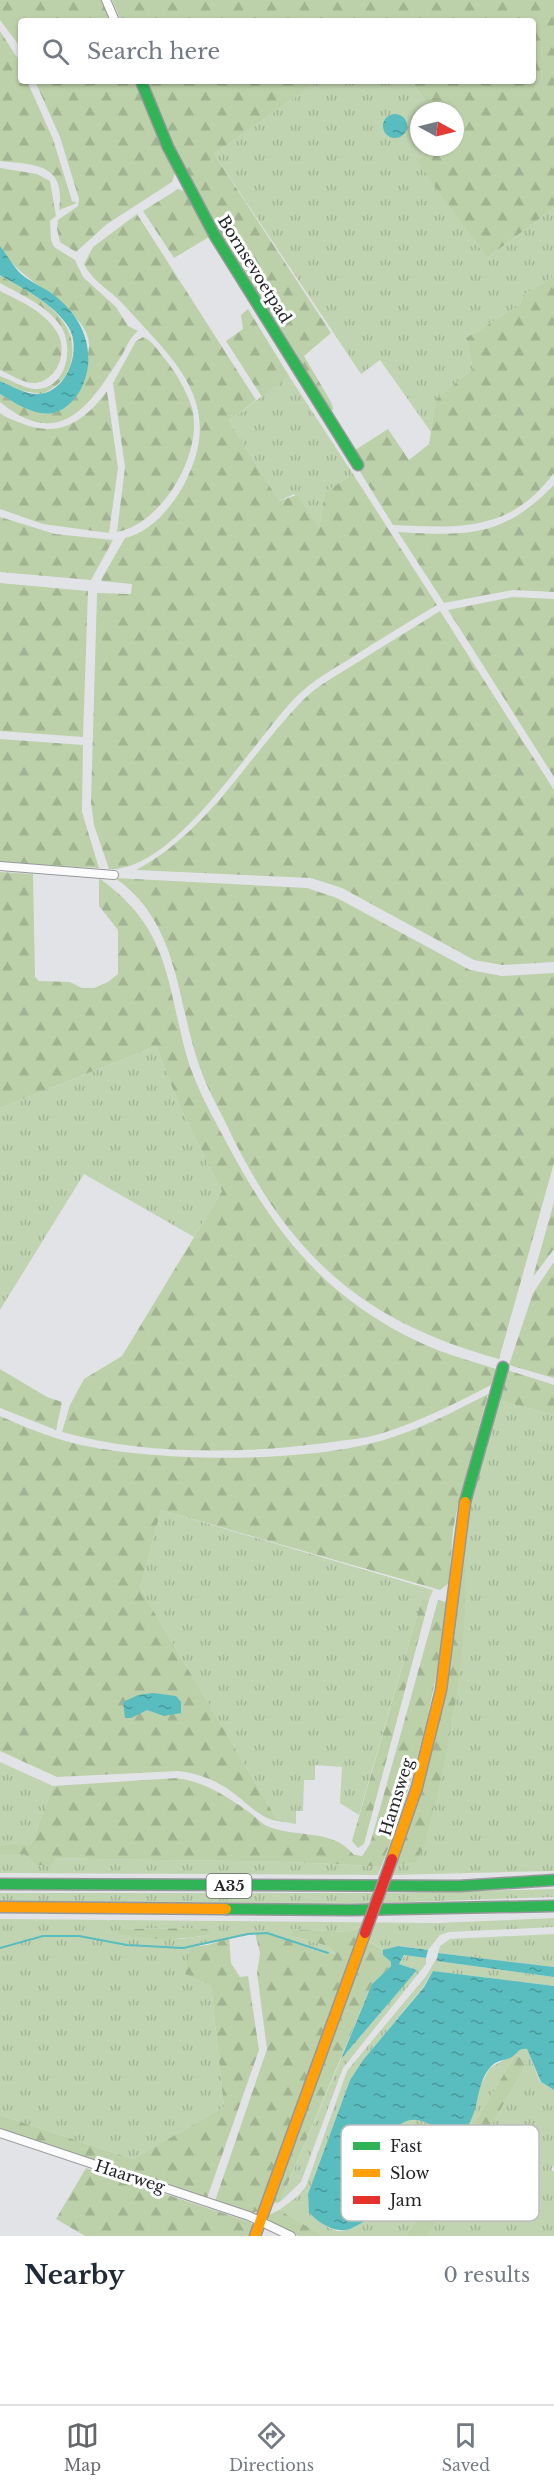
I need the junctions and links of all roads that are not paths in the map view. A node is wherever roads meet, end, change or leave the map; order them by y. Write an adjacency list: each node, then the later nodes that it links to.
1 (106, 0): 2 (street)
2 (115, 18)
3 (142, 84): 4 (main road, Bornsevoetpad)
4 (358, 465)
5 (0, 866): 6 (street)
6 (114, 874)
7 (503, 1367): 13 (main road, Hamsweg, bridge)
8 (554, 1880): 9 (main road, A35)
9 (0, 1884)
10 (554, 1906): 11 (main road, A35)
11 (0, 1907)
12 (0, 2133): 13 (street, Haarweg)
13 (260, 2221): 14 (main road, Hamsweg); 15 (street, Haarweg)
14 (255, 2236)
15 (291, 2236)

